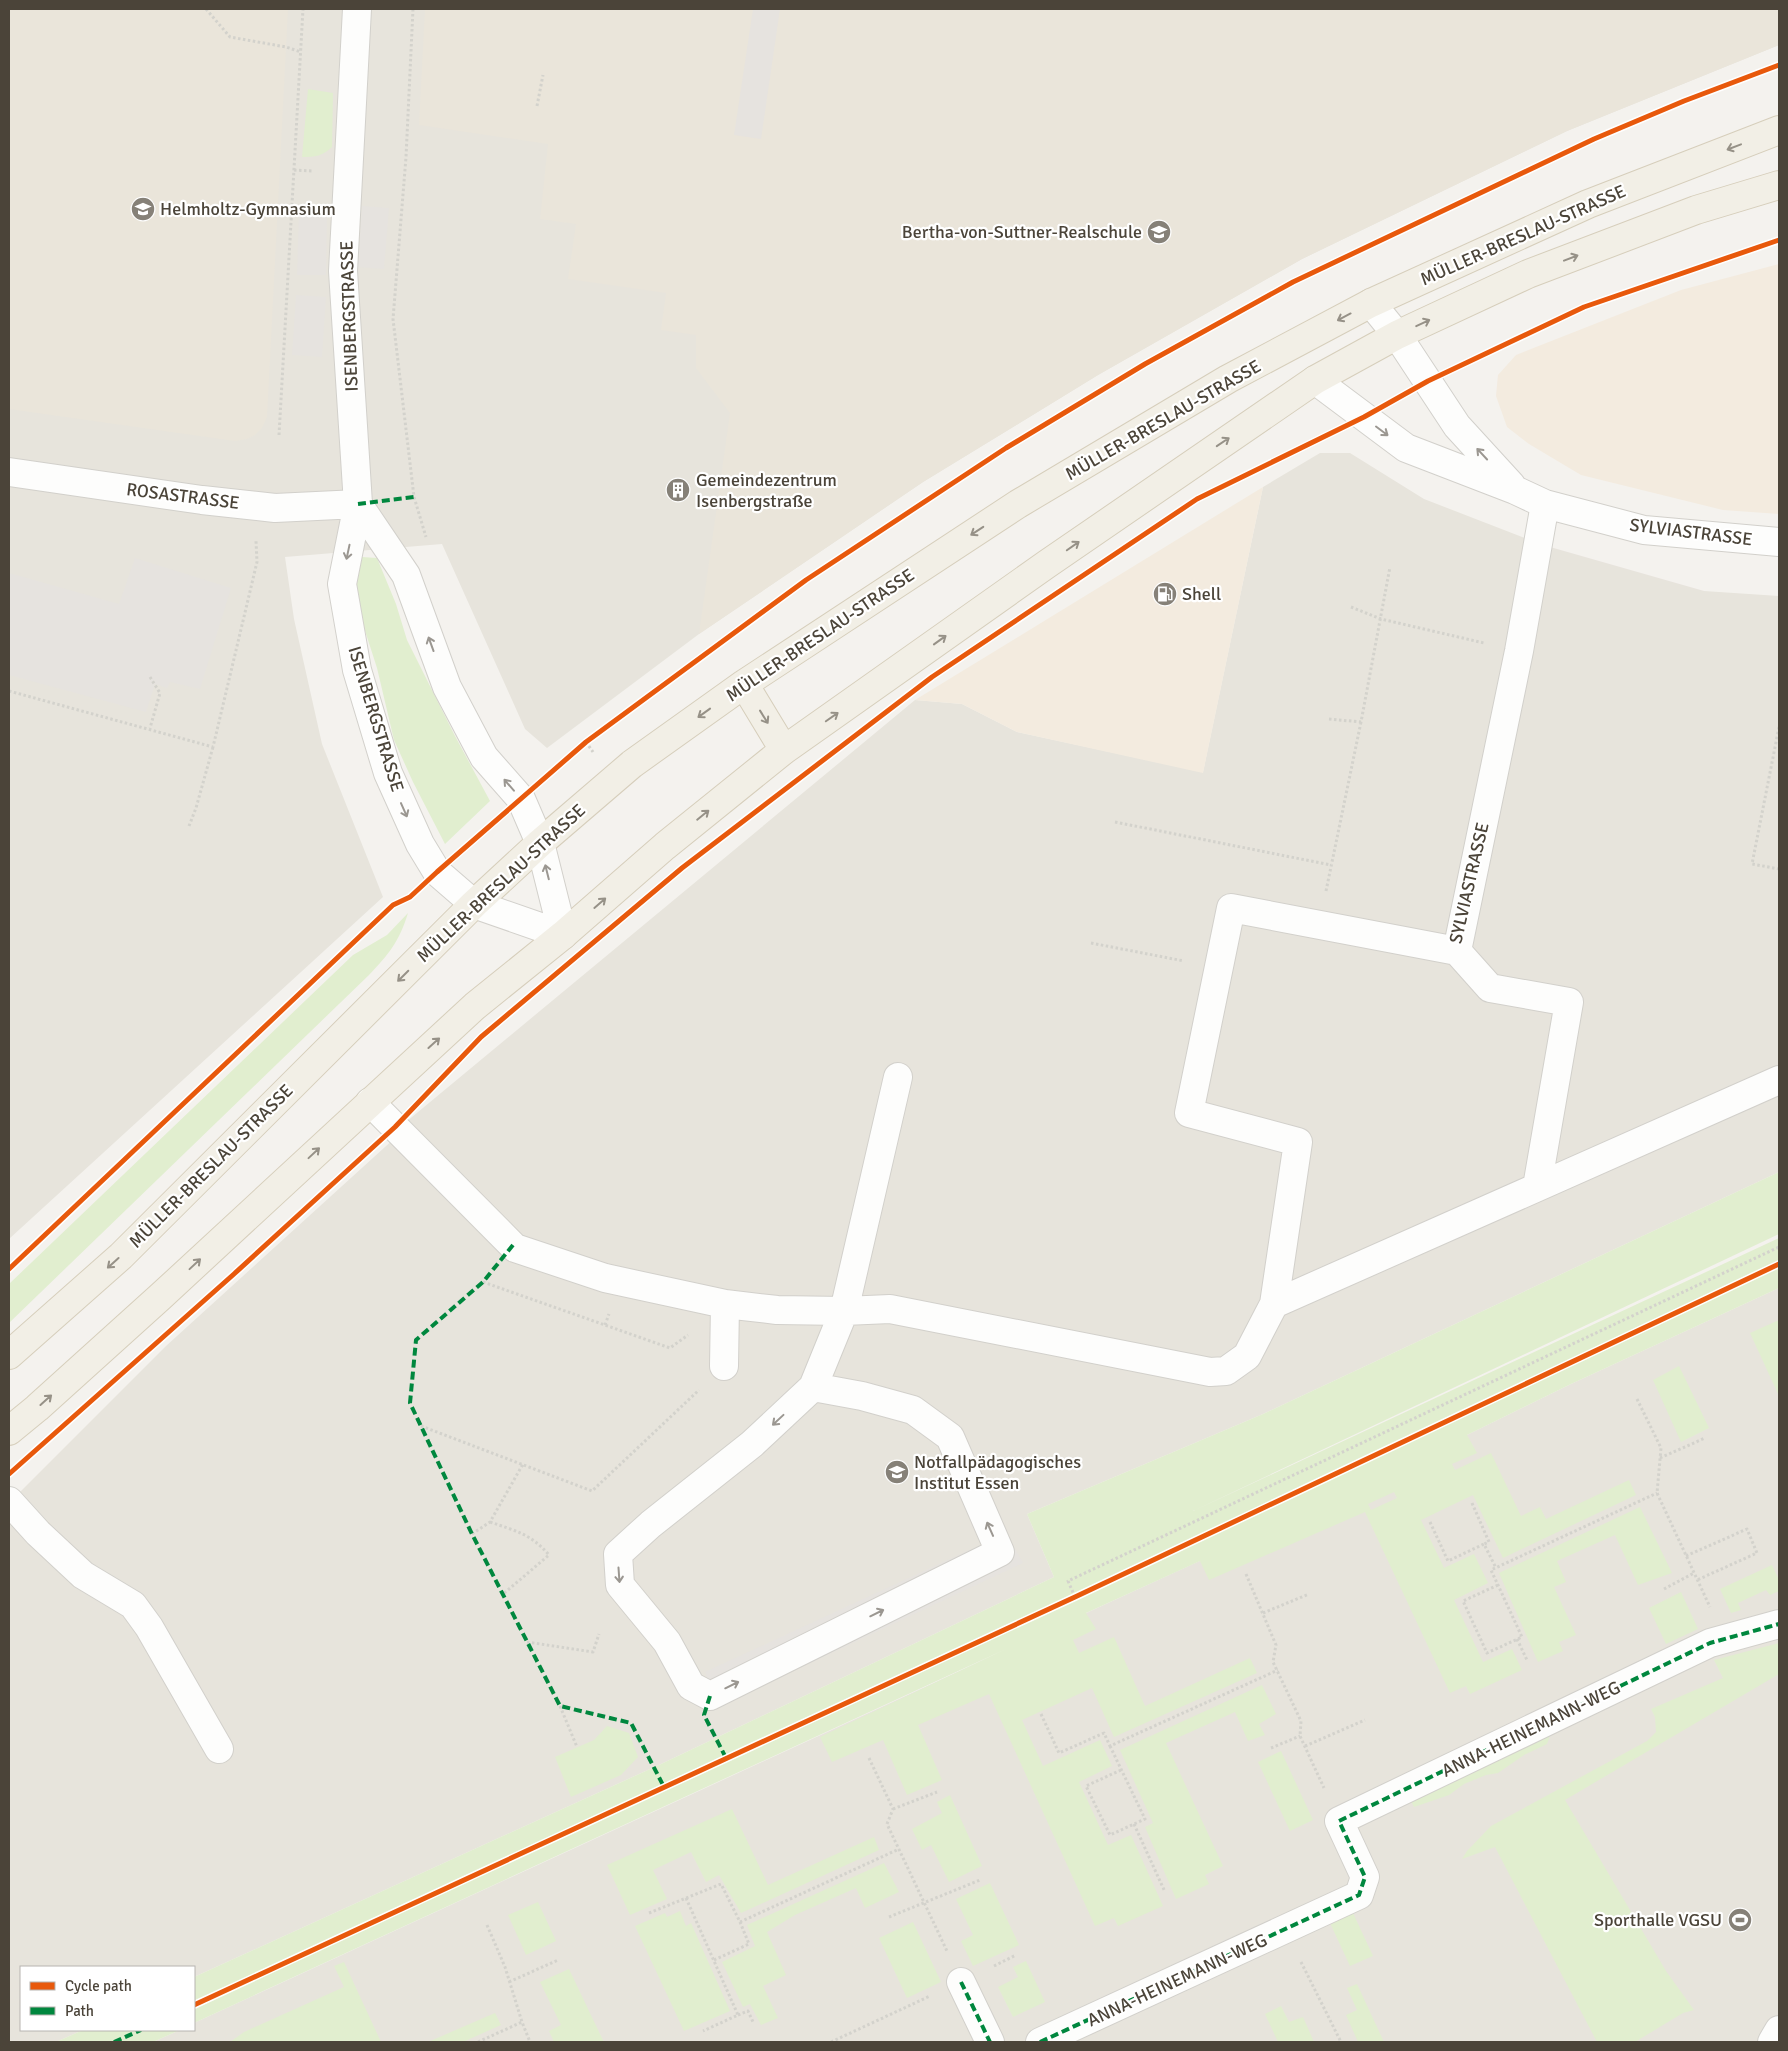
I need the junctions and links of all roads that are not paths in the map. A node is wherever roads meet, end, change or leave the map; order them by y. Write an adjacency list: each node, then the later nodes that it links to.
1 (357, 9): 9 (street, ISENBERGSTRASSE)
2 (1779, 130): 4 (main road, MÜLLER-BRESLAU-STRASSE, one-way to 4)
3 (1779, 185): 5 (main road, one-way to 3)
4 (1371, 303): 5 (street, SYLVIASTRASSE); 12 (main road, MÜLLER-BRESLAU-STRASSE, one-way to 12)
5 (1397, 335): 6 (main road); 8 (street, SYLVIASTRASSE, one-way to 5)
6 (1316, 380): 8 (street, SYLVIASTRASSE, one-way to 8); 13 (main road, one-way to 6)
7 (9, 472): 9 (street, ROSASTRASSE)
8 (1515, 490): 10 (street, SYLVIASTRASSE)
9 (358, 504): 14 (street, one-way to 9); 15 (street, ISENBERGSTRASSE, one-way to 15)
10 (1545, 504): 11 (street, SYLVIASTRASSE); 17 (street, SYLVIASTRASSE)
11 (1779, 542)
12 (744, 684): 13 (main road, one-way to 13); 14 (main road, MÜLLER-BRESLAU-STRASSE, one-way to 14)
13 (784, 750): 16 (main road, one-way to 13)
14 (540, 843): 15 (main road, MÜLLER-BRESLAU-STRASSE); 16 (street, one-way to 14)
15 (474, 904): 16 (street, ISENBERGSTRASSE); 25 (main road, MÜLLER-BRESLAU-STRASSE, one-way to 25)
16 (563, 935): 20 (main road, one-way to 16)
17 (1457, 950): 21 (street); 23 (street, SYLVIASTRASSE)
18 (898, 1077): 24 (street)
19 (1779, 1080): 21 (street)
20 (370, 1102): 22 (street); 28 (main road, one-way to 20)
21 (1537, 1187): 23 (street)
22 (725, 1304): 24 (street); 26 (street)
23 (1274, 1304): 24 (street)
24 (844, 1311): 27 (street)
25 (9, 1355)
26 (724, 1366)
27 (813, 1387): 27 (street, one-way to 27)
28 (9, 1431)
29 (9, 1501): 31 (street)
30 (1779, 1624): 35 (street, ANNA-HEINEMANN-WEG)
31 (219, 1748)
32 (961, 1982): 34 (street)
33 (1779, 2030): 36 (street)
34 (990, 2042)
35 (1040, 2042)
36 (1772, 2042)

